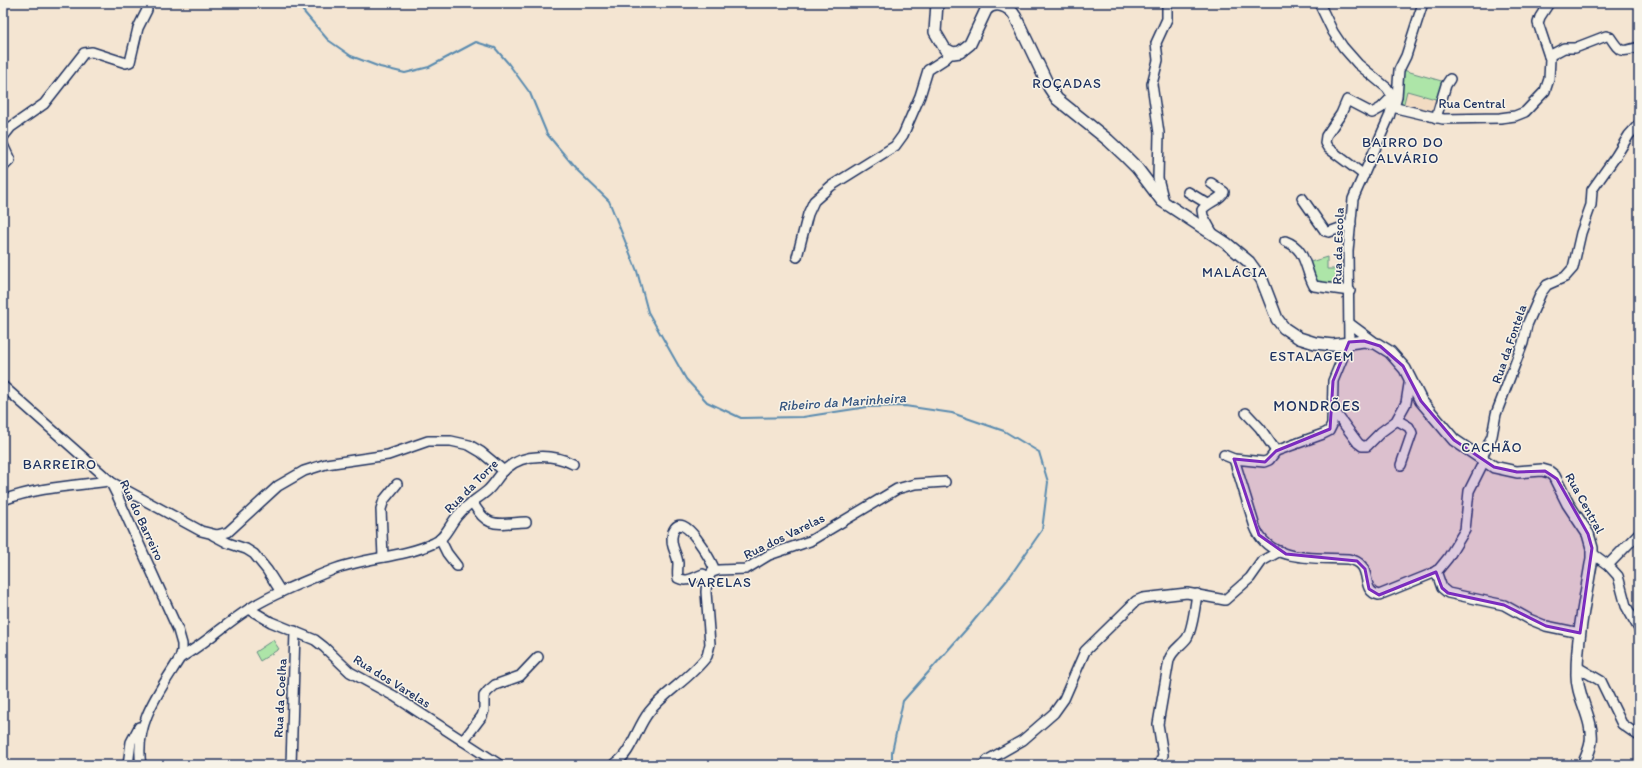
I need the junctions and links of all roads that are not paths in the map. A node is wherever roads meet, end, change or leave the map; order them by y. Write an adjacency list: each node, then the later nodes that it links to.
1 (146, 3): 14 (street)
2 (937, 3): 8 (main road)
3 (1167, 3): 20 (street)
4 (1319, 3): 11 (street)
5 (1423, 3): 11 (street, Rua da Escola)
6 (1549, 3): 9 (street, Rua Central)
7 (1639, 47): 9 (street)
8 (951, 53): 20 (main road); 26 (street)
9 (1549, 56): 12 (street, Rua Central)
10 (1450, 79): 12 (street)
11 (1392, 102): 12 (street, Rua Central); 17 (street, Rua da Escola); 17 (street)
12 (1436, 118)
13 (1639, 124): 40 (street, Rua da Fontela)
14 (3, 137)
15 (3, 145): 16 (street)
16 (3, 167)
17 (1364, 175): 23 (street, Rua da Escola)
18 (1211, 182): 21 (street)
19 (1302, 198): 23 (street)
20 (1164, 202): 24 (main road)
21 (1208, 204): 22 (street); 22 (street)
22 (1202, 212): 24 (street)
23 (1351, 224): 27 (street, Rua da Escola)
24 (1214, 234): 29 (main road)
25 (1285, 241): 27 (street)
26 (797, 258)
27 (1350, 291): 28 (street, Rua da Escola)
28 (1349, 323): 29 (street, Rua da Escola); 30 (street)
29 (1349, 342): 30 (main road); 33 (street)
30 (1386, 349): 31 (main road, Rua Central)
31 (1410, 378): 35 (street); 40 (main road, Rua Central)
32 (3, 386): 45 (street, Rua do Barreiro)
33 (1332, 408): 35 (street); 37 (street)
34 (1246, 413): 37 (street)
35 (1397, 420): 42 (street)
36 (447, 440): 43 (street); 44 (street); 52 (street)
37 (1276, 451): 39 (street)
38 (1224, 455): 39 (street)
39 (1234, 459): 54 (street)
40 (1483, 460): 55 (main road, Rua Central); 59 (street, Rua da Fontela)
41 (573, 464): 44 (street, Rua da Torre)
42 (1401, 465)
43 (488, 466)
44 (504, 471): 49 (street, Rua da Torre)
45 (110, 481): 48 (street); 52 (street); 68 (street, Rua do Barreiro)
46 (945, 482): 60 (street, Rua dos Varelas)
47 (397, 484): 56 (street)
48 (3, 500)
49 (473, 503): 50 (street); 53 (street, Rua da Torre)
50 (526, 522)
51 (1639, 533): 57 (street)
52 (212, 535): 61 (street)
53 (440, 540): 56 (street); 58 (street)
54 (1280, 551): 59 (street); 62 (street)
55 (1592, 554): 57 (street); 66 (main road, Rua Central)
56 (383, 557): 61 (street)
57 (1608, 565): 64 (street)
58 (457, 566)
59 (1436, 571): 66 (street)
60 (712, 574): 60 (street, Rua dos Varelas); 77 (street)
61 (281, 592): 63 (street)
62 (1197, 594): 78 (street); 79 (street)
63 (249, 609): 65 (street, Rua dos Varelas); 68 (street)
64 (1639, 629)
65 (295, 632): 72 (street, Rua dos Varelas); 75 (street, Rua da Coelha)
66 (1580, 633): 69 (main road, Rua Central)
67 (538, 657): 72 (street)
68 (180, 658): 70 (street)
69 (1577, 668): 71 (street); 80 (main road, Rua Central)
70 (143, 722): 73 (street); 74 (street)
71 (1639, 736)
72 (463, 741): 76 (street, Rua dos Varelas)
73 (128, 765)
74 (141, 765)
75 (290, 765)
76 (500, 765)
77 (613, 765)
78 (983, 765)
79 (1159, 765)
80 (1583, 765)

